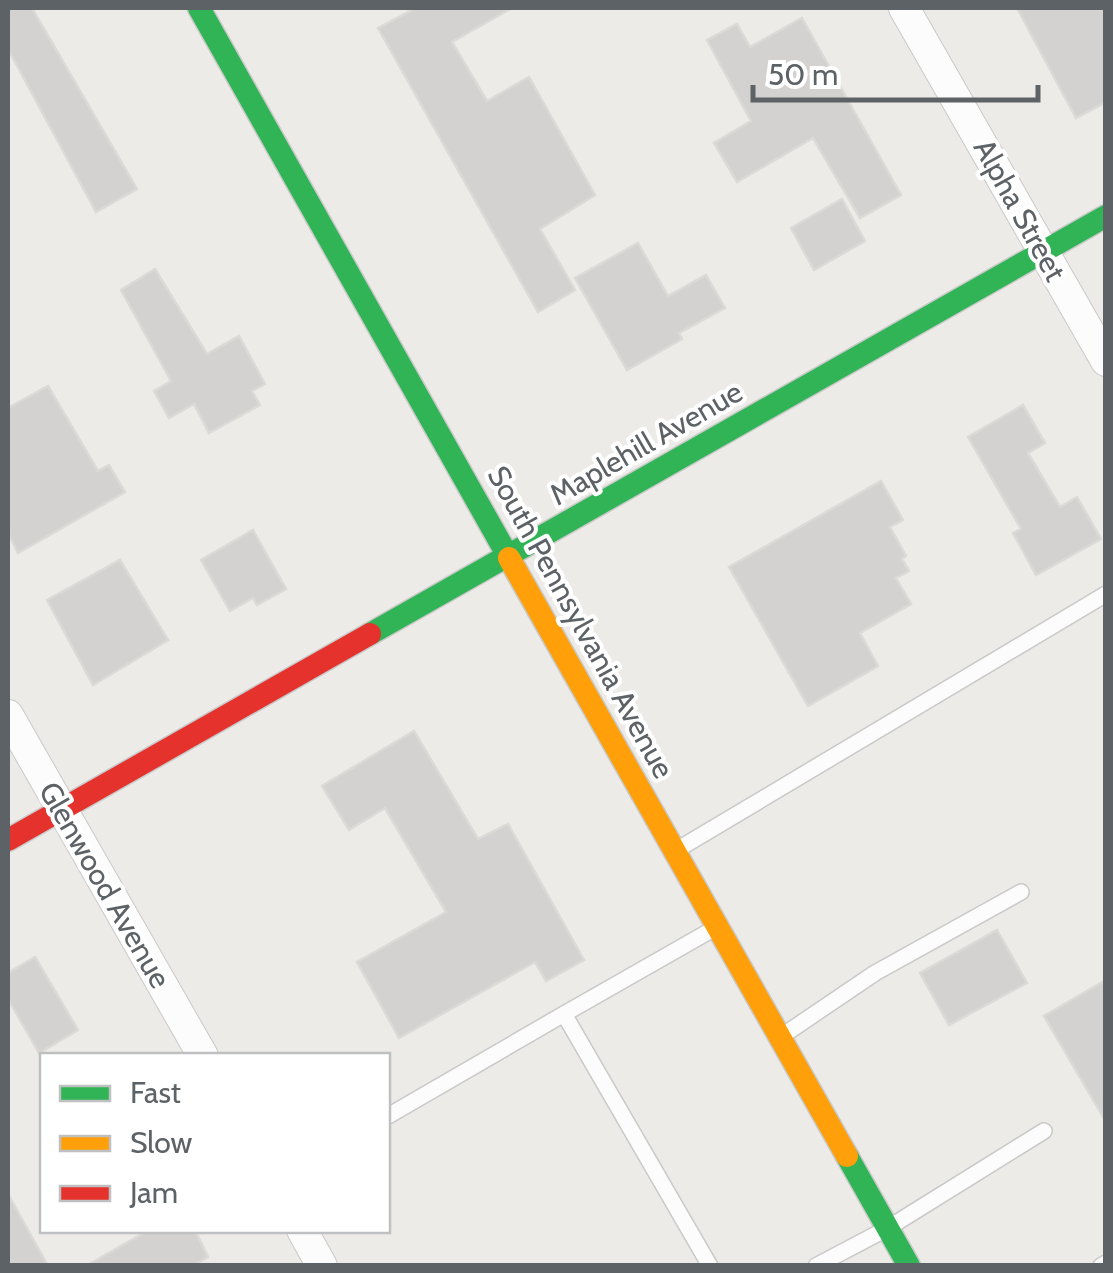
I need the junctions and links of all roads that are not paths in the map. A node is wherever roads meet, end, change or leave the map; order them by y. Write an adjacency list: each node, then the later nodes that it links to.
1 (904, 8): 4 (street, Alpha Street)
2 (208, 11): 6 (main road, South Pennsylvania Avenue)
3 (1106, 216): 4 (main road, Maplehill Avenue)
4 (1043, 251): 5 (street, Alpha Street); 6 (main road, Maplehill Avenue)
5 (1106, 361)
6 (512, 556): 9 (main road, Maplehill Avenue); 11 (main road, South Pennsylvania Avenue)
7 (1106, 594): 11 (lane)
8 (8, 715): 9 (street, Glenwood Avenue)
9 (61, 810): 10 (main road, Maplehill Avenue); 16 (street, Glenwood Avenue)
10 (8, 840)
11 (673, 853): 13 (main road, South Pennsylvania Avenue)
12 (1020, 892): 15 (lane)
13 (716, 928): 14 (lane); 15 (main road, South Pennsylvania Avenue)
14 (564, 1014): 17 (lane); 23 (lane)
15 (779, 1038): 19 (main road, South Pennsylvania Avenue)
16 (200, 1053)
17 (390, 1115)
18 (1044, 1131): 19 (lane)
19 (888, 1228): 21 (main road, South Pennsylvania Avenue); 24 (lane)
20 (304, 1233): 22 (street)
21 (901, 1259)
22 (322, 1266)
23 (710, 1266)
24 (816, 1266)

